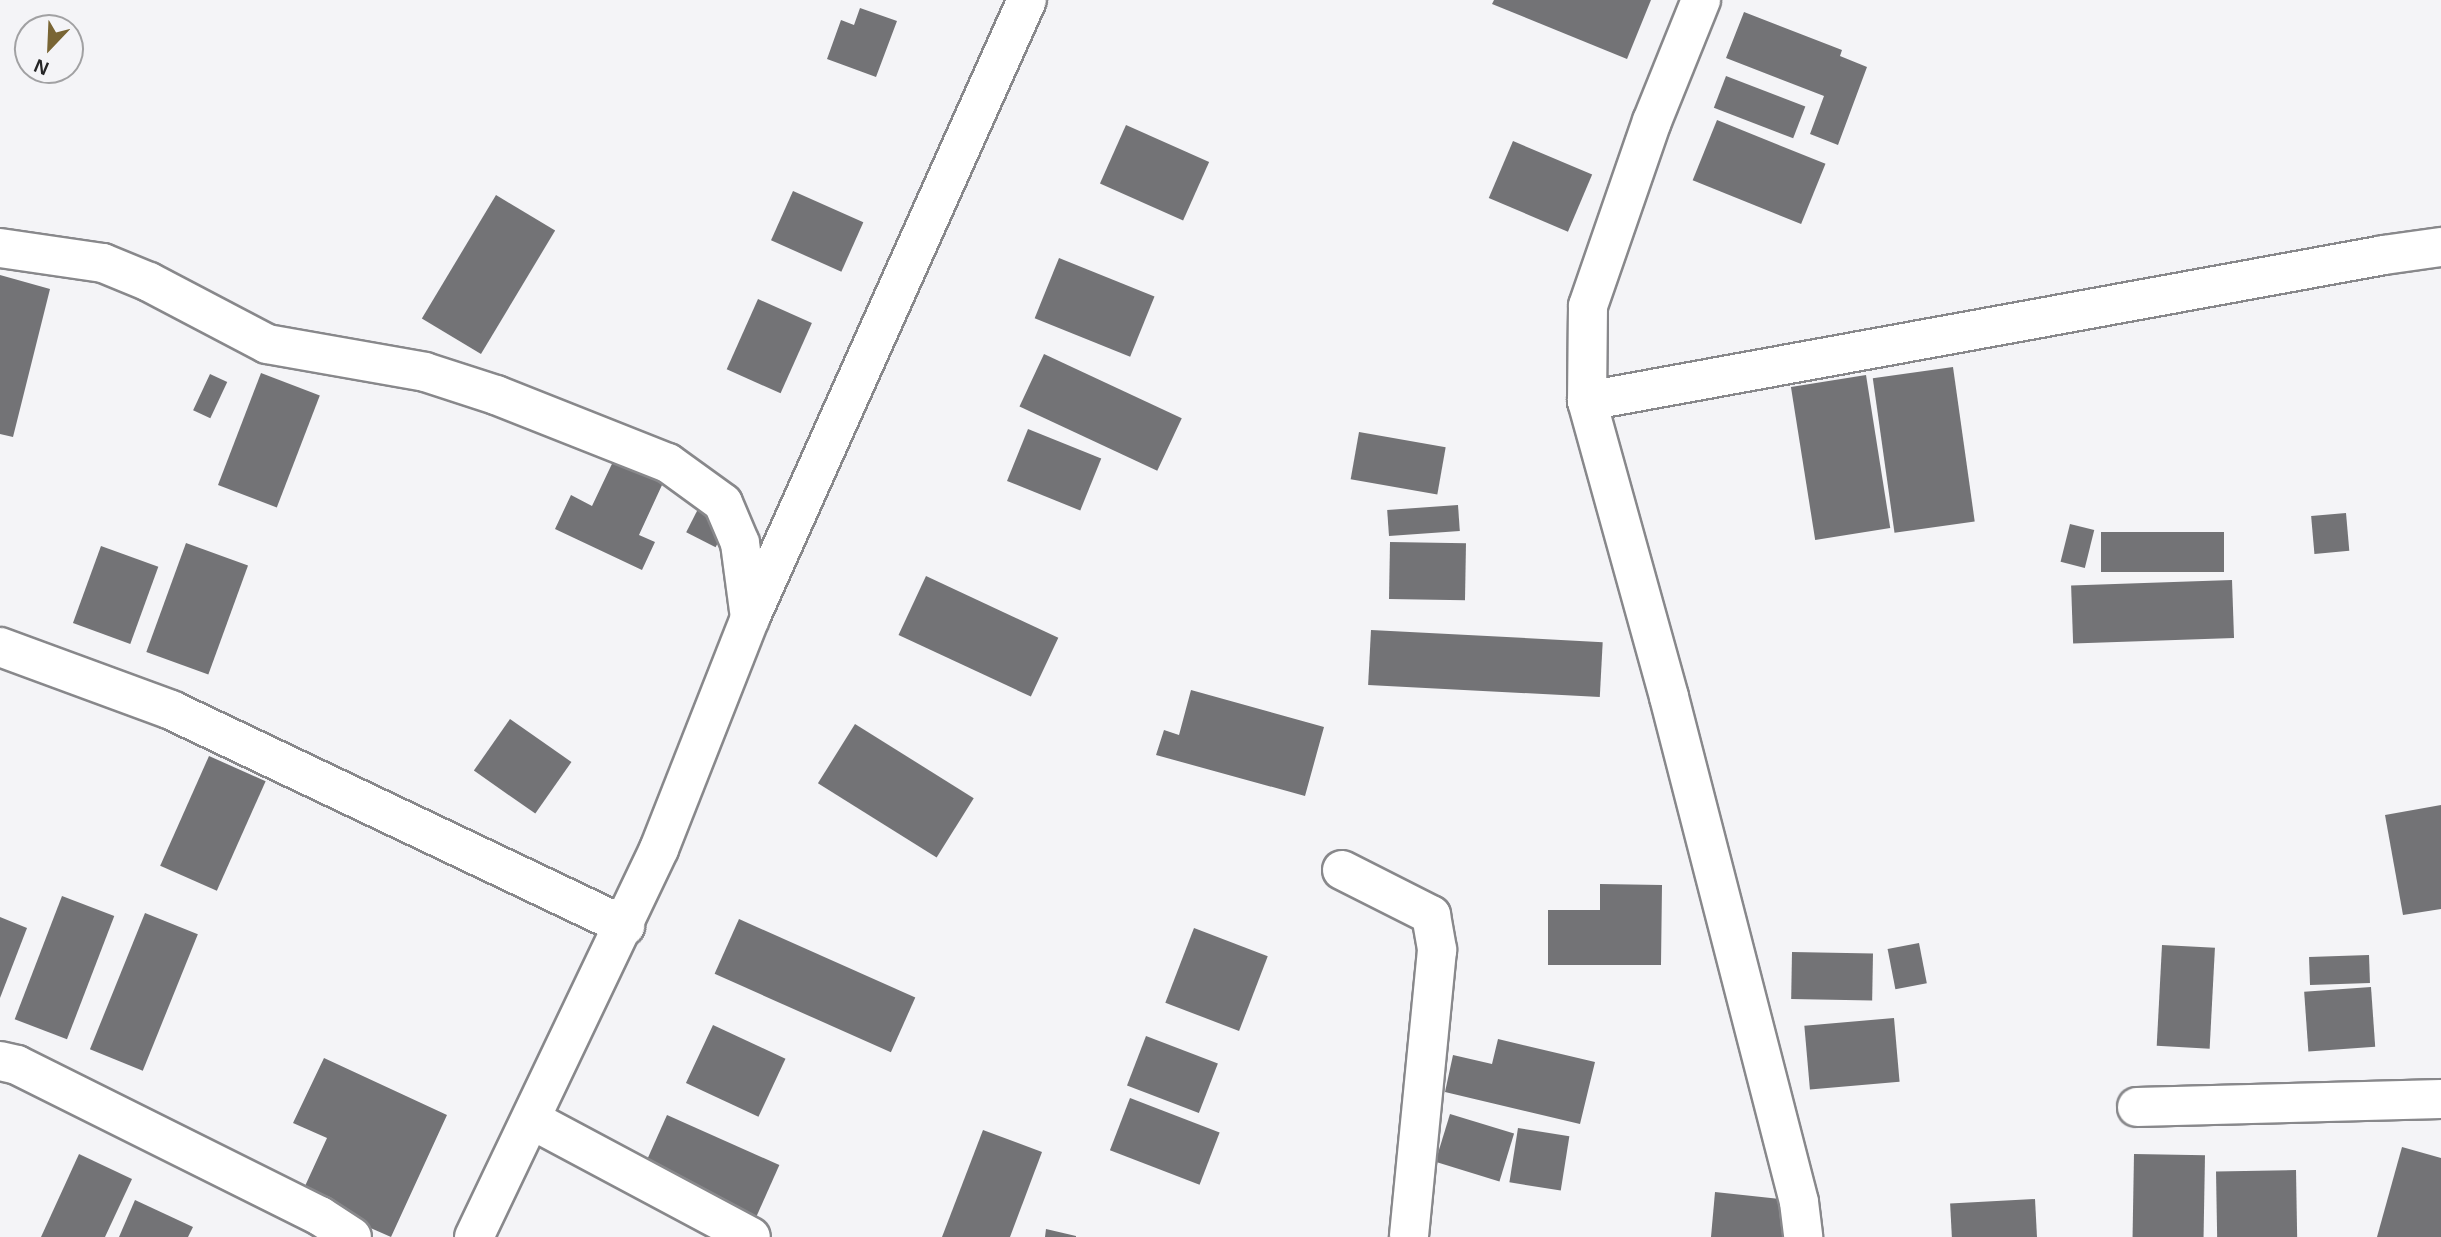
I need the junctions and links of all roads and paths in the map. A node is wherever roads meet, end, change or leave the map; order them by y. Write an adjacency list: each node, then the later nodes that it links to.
1 (1027, 0): 6 (street)
2 (1702, 0): 5 (street)
3 (2441, 247): 5 (street)
4 (0, 248): 6 (street)
5 (1587, 401): 18 (street)
6 (750, 618): 9 (street)
7 (0, 647): 9 (street)
8 (1342, 870): 17 (street)
9 (625, 926): 13 (street)
10 (0, 1061): 14 (street)
11 (2441, 1099): 12 (street)
12 (2137, 1107)
13 (532, 1120): 15 (street); 16 (street)
14 (352, 1237)
15 (474, 1237)
16 (751, 1237)
17 (1409, 1237)
18 (1803, 1237)

